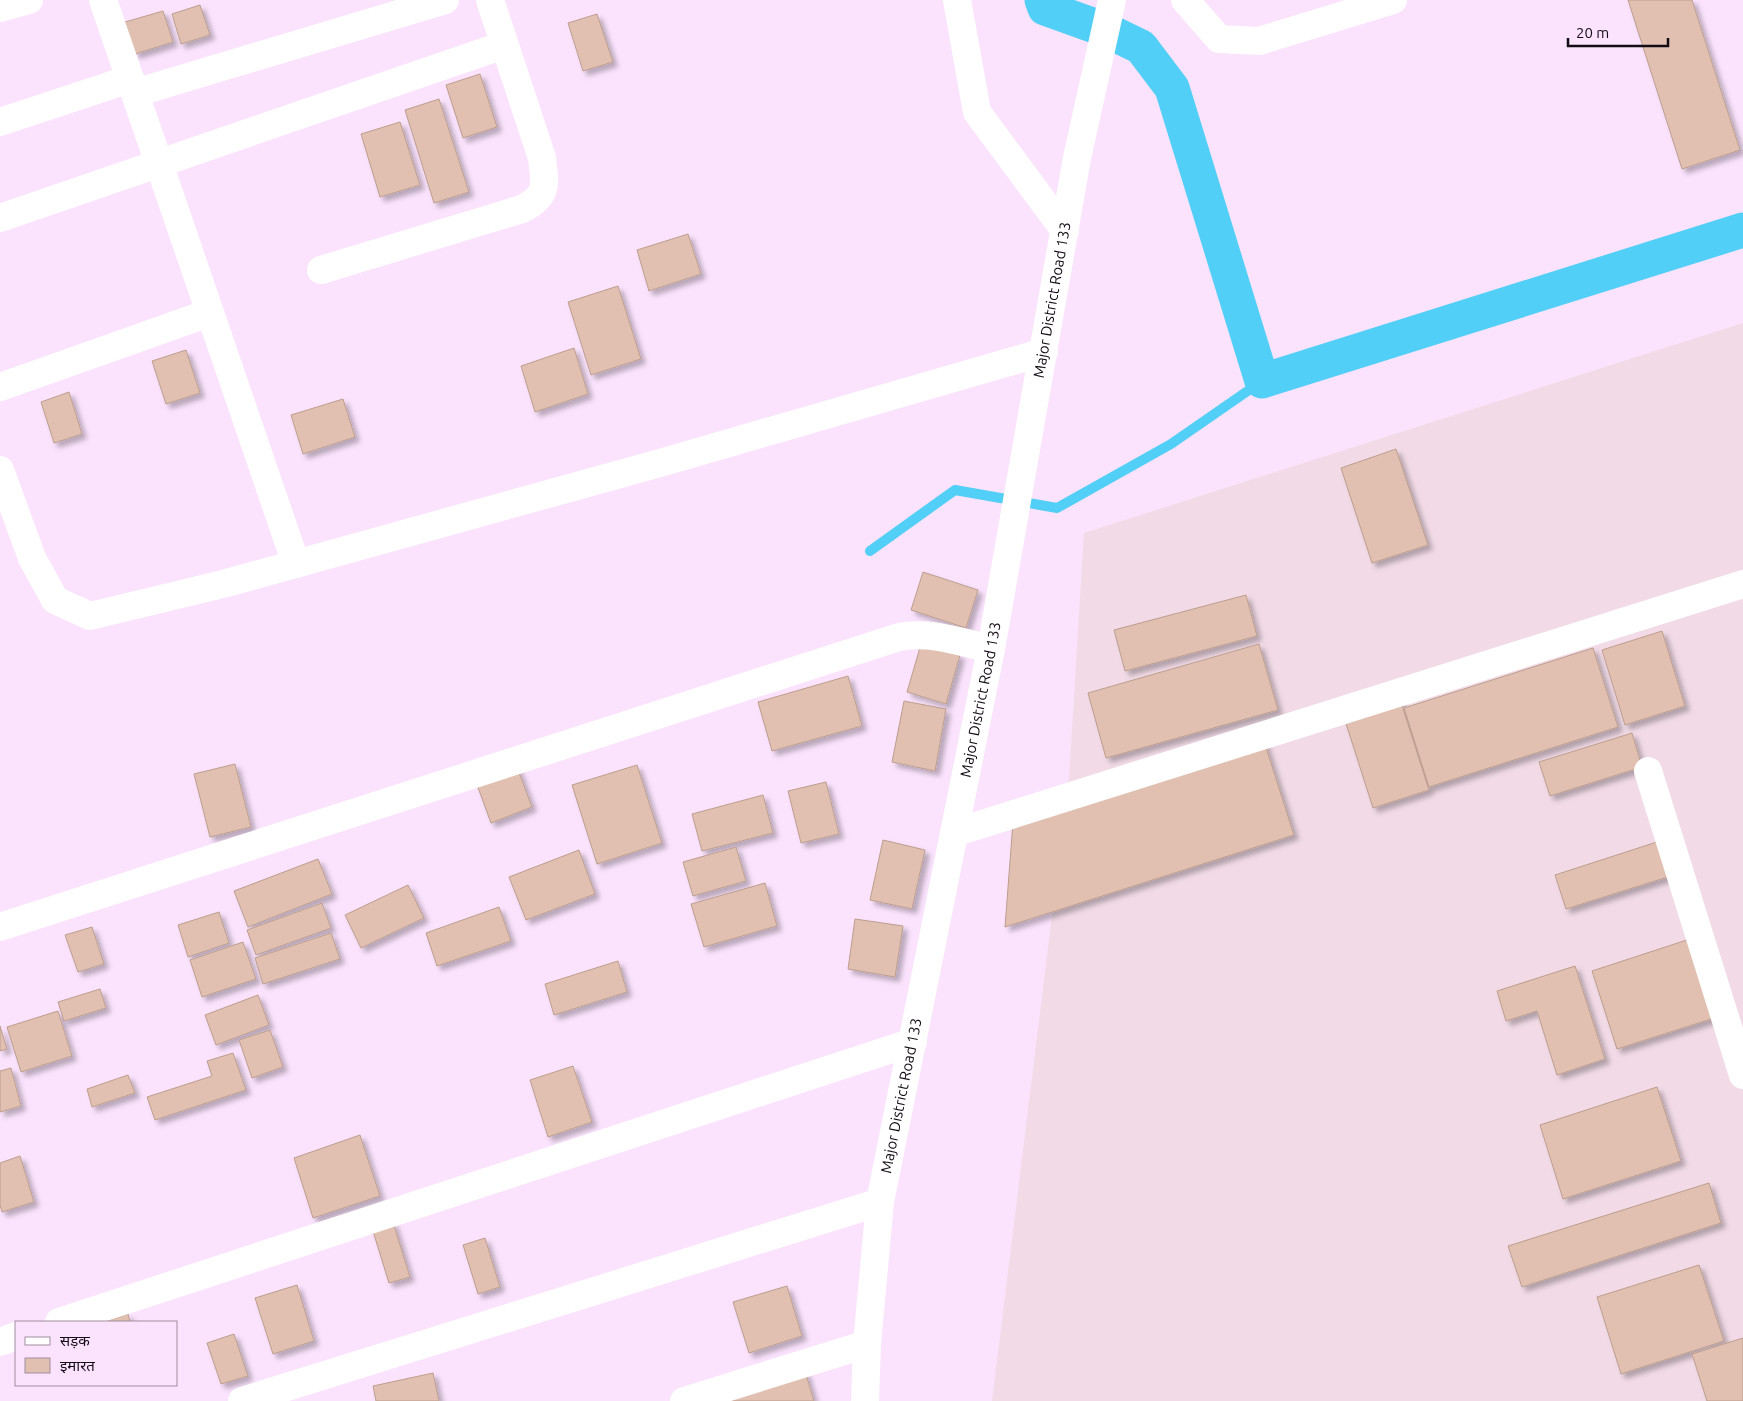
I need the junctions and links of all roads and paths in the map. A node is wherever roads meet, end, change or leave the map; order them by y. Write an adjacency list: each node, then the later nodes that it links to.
1 (29, 0): 9 (street)
2 (103, 0): 11 (street)
3 (445, 0): 11 (street)
4 (490, 0): 10 (street)
5 (957, 0): 15 (street)
6 (1112, 0): 15 (street, Major District Road 133)
7 (1185, 0): 8 (street)
8 (1393, 0)
9 (0, 8)
10 (504, 45): 13 (street); 16 (street)
11 (132, 86): 12 (street); 13 (street)
12 (0, 122)
13 (158, 162): 14 (street); 17 (street)
14 (0, 218)
15 (1065, 231): 18 (street, Major District Road 133)
16 (321, 270)
17 (209, 313): 19 (street); 21 (street)
18 (1044, 352): 21 (street); 23 (street, Major District Road 133)
19 (0, 387)
20 (0, 470): 21 (street)
21 (296, 564)
22 (1743, 584): 25 (street)
23 (991, 650): 25 (street, Major District Road 133); 26 (street)
24 (1648, 771): 28 (street)
25 (954, 833): 27 (street, Major District Road 133)
26 (0, 927)
27 (913, 1042): 29 (street, Major District Road 133); 30 (street)
28 (1743, 1075)
29 (880, 1202): 33 (street, Major District Road 133); 34 (street)
30 (63, 1321)
31 (15, 1336): 32 (street)
32 (0, 1342)
33 (867, 1344): 35 (street); 36 (street, Major District Road 133)
34 (242, 1401)
35 (684, 1401)
36 (865, 1401)

